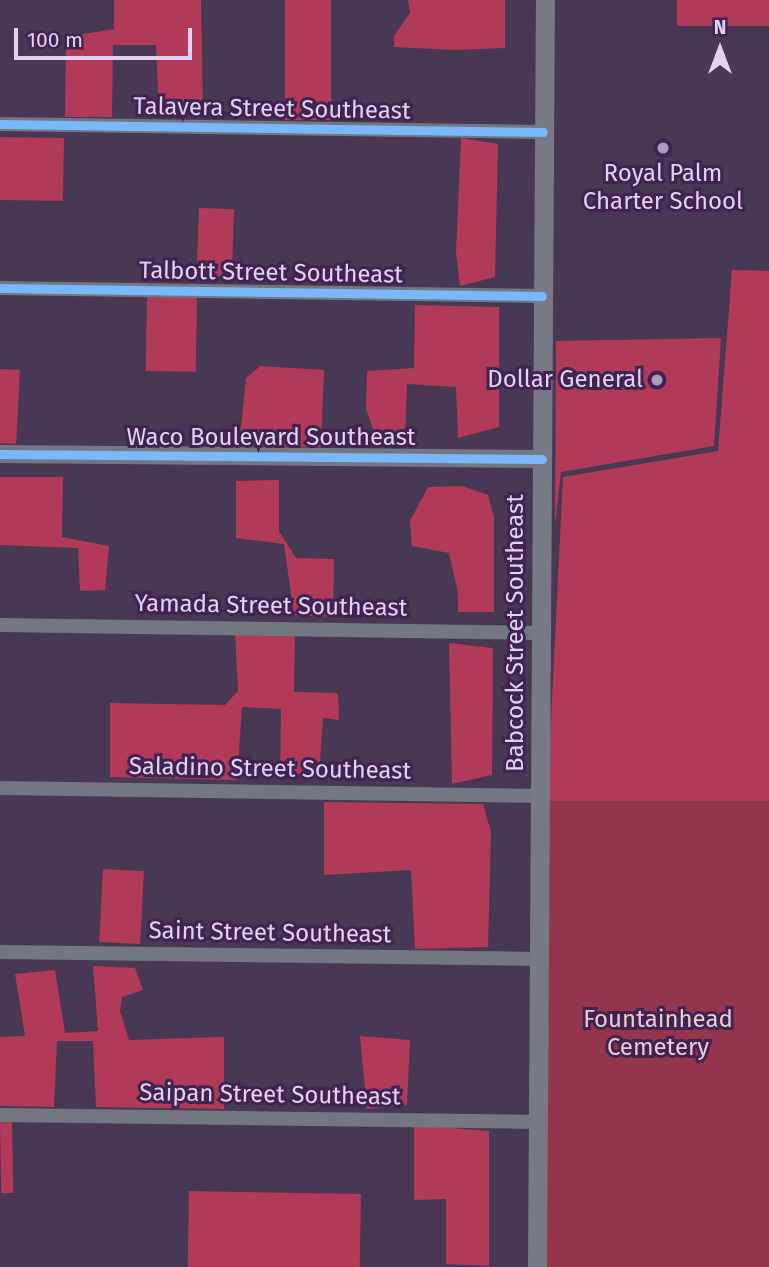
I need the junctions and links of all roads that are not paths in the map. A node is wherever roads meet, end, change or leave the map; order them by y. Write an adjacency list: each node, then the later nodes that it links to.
1 (545, 0): 3 (main road, Babcock Street Southeast)
2 (0, 124): 3 (street, Talavera Street Southeast)
3 (543, 132): 5 (main road, Babcock Street Southeast)
4 (0, 288): 5 (street, Talbott Street Southeast)
5 (542, 296): 7 (main road, Babcock Street Southeast)
6 (0, 454): 7 (street, Waco Boulevard Southeast)
7 (541, 459): 9 (main road, Babcock Street Southeast)
8 (0, 625): 9 (street, Yamada Street Southeast)
9 (541, 633): 11 (main road, Babcock Street Southeast)
10 (0, 788): 11 (street, Saladino Street Southeast)
11 (540, 796): 13 (main road, Babcock Street Southeast)
12 (0, 952): 13 (street, Saint Street Southeast)
13 (539, 959): 15 (main road, Babcock Street Southeast)
14 (0, 1115): 15 (street, Saipan Street Southeast)
15 (540, 1122): 16 (main road, Babcock Street Southeast)
16 (537, 1267)

